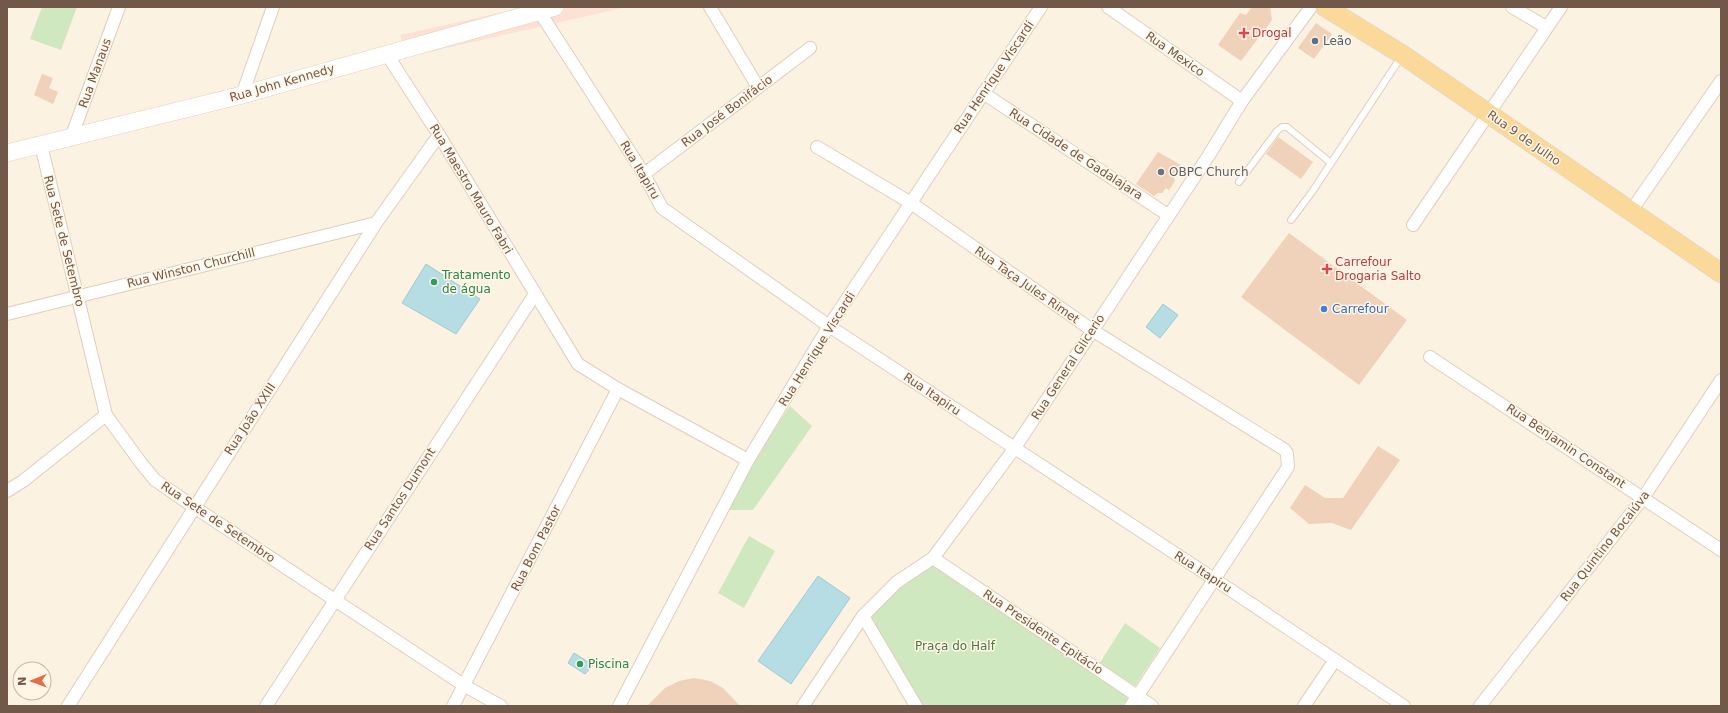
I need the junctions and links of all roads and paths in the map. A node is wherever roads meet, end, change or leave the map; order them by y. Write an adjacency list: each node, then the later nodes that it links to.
1 (119, 7): 22 (street, Rua Manaus)
2 (273, 7): 18 (street)
3 (710, 7): 16 (street)
4 (1041, 7): 17 (street, Rua Henrique Viscardi)
5 (1108, 7): 19 (street, Rua Mexico)
6 (1311, 7): 19 (street, Rua General Glicerio)
7 (1325, 7): 14 (main road, Rua 9 de Julho)
8 (1512, 7): 11 (street)
9 (1561, 7): 11 (street)
10 (543, 8): 13 (street, Rua John Kennedy); 27 (street, Rua Itapiru)
11 (1546, 28): 20 (street)
12 (810, 48): 16 (street, Rua José Bonifácio)
13 (386, 53): 18 (street, Rua John Kennedy); 21 (street, Rua Maestro Mauro Fabri)
14 (1402, 55): 20 (main road, Rua 9 de Julho); 26 (lane)
15 (1721, 81): 30 (street)
16 (758, 87): 27 (street, Rua José Bonifácio)
17 (983, 93): 29 (street, Rua Henrique Viscardi); 31 (street, Rua Cidade de Gadalajara)
18 (242, 94): 22 (street, Rua John Kennedy)
19 (1242, 101): 31 (street, Rua General Glicerio)
20 (1489, 113): 30 (main road, Rua 9 de Julho); 34 (street)
21 (439, 135): 33 (street, Rua João XXIII); 36 (street, Rua Maestro Mauro Fabri)
22 (71, 138): 23 (street, Rua John Kennedy)
23 (41, 145): 25 (street, Rua John Kennedy); 37 (street, Rua Sete de Setembro)
24 (817, 147): 29 (street, Rua Taça Jules Rimet)
25 (7, 153)
26 (1331, 163): 28 (lane); 32 (lane)
27 (644, 174): 39 (street, Rua Itapiru)
28 (1239, 182)
29 (912, 203): 39 (street, Rua Henrique Viscardi); 40 (street, Rua Taça Jules Rimet)
30 (1631, 211): 35 (main road, Rua 9 de Julho)
31 (1168, 215): 40 (street, Rua General Glicerio)
32 (1291, 220)
33 (376, 223): 37 (street, Rua Winston Churchill); 51 (street, Rua João XXIII)
34 (1413, 225)
35 (1721, 273)
36 (535, 294): 43 (street, Rua Maestro Mauro Fabri); 55 (street, Rua Santos Dumont)
37 (78, 295): 38 (street, Rua Winston Churchill); 44 (street, Rua Sete de Setembro)
38 (7, 314)
39 (830, 326): 45 (street, Rua Itapiru); 46 (street, Rua Henrique Viscardi)
40 (1092, 330): 45 (street, Rua General Glicerio); 54 (street, Rua Taça Jules Rimet)
41 (1430, 357): 50 (street, Rua Benjamin Constant)
42 (1721, 380): 50 (street, Rua Quintino Bocaiúva)
43 (618, 389): 46 (street, Rua Maestro Mauro Fabri); 58 (street, Rua Bom Pastor)
44 (106, 416): 47 (street); 51 (street, Rua Sete de Setembro)
45 (1014, 449): 53 (street, Rua General Glicerio); 54 (street, Rua Itapiru)
46 (748, 460): 64 (street, Rua Henrique Viscardi)
47 (23, 481): 48 (street); 49 (street)
48 (7, 484)
49 (7, 491)
50 (1643, 498): 52 (street, Rua Benjamin Constant); 70 (street, Rua Quintino Bocaiúva)
51 (194, 507): 55 (street, Rua Sete de Setembro); 60 (street, Rua João XXIII)
52 (1721, 550)
53 (933, 558): 56 (street, Rua General Glicerio); 59 (street, Rua Presidente Epitácio)
54 (1214, 579): 57 (street, Rua Itapiru); 59 (street)
55 (334, 599): 58 (street, Rua Sete de Setembro); 61 (street, Rua Santos Dumont)
56 (863, 616): 65 (street, Rua General Glicerio); 66 (street)
57 (1335, 660): 68 (street); 69 (street, Rua Itapiru)
58 (465, 686): 62 (street, Rua Bom Pastor); 63 (street, Rua Sete de Setembro)
59 (1134, 701): 67 (street, Rua Presidente Epitácio)
60 (68, 706)
61 (266, 706)
62 (453, 706)
63 (501, 706)
64 (619, 706)
65 (803, 706)
66 (916, 706)
67 (1152, 706)
68 (1304, 706)
69 (1404, 706)
70 (1480, 706)

